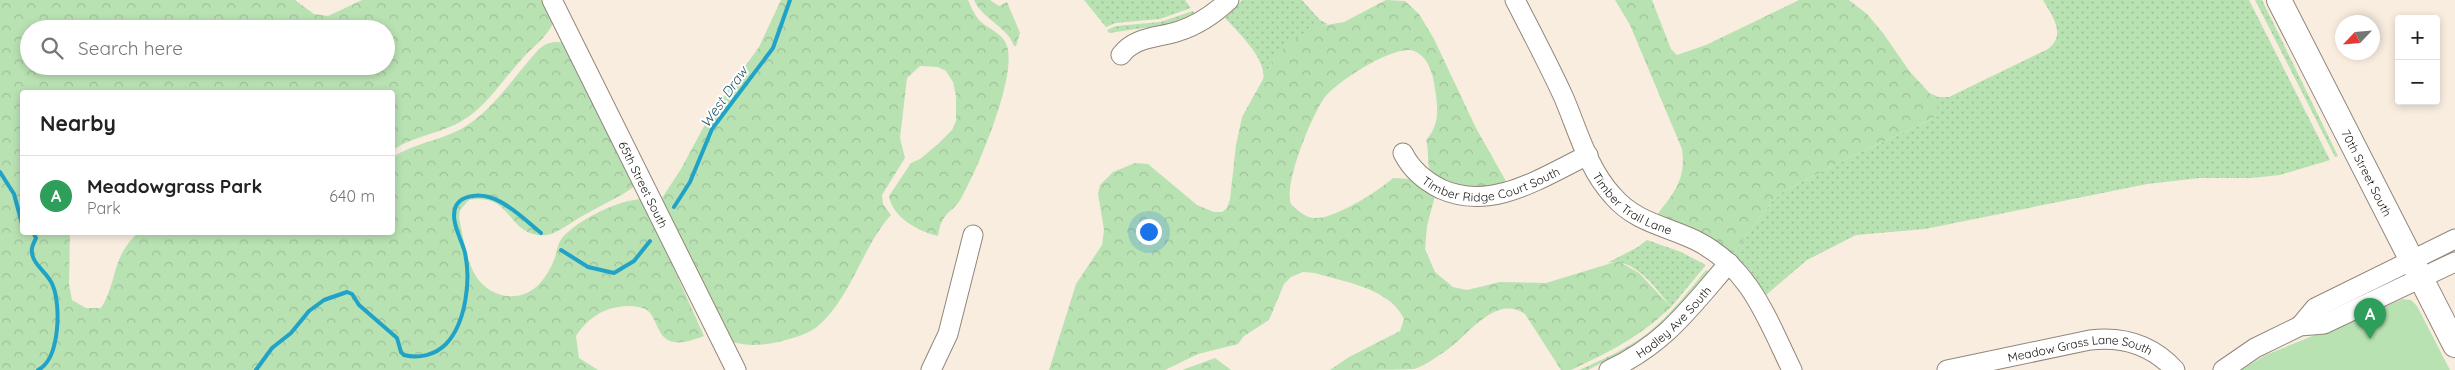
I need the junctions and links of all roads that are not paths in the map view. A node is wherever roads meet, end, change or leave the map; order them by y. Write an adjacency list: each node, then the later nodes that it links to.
1 (552, 0): 14 (street, 65th Street South)
2 (1228, 0): 5 (street)
3 (2279, 0): 12 (main road, 70th Street South)
4 (1520, 2): 7 (street, Timber Trail Lane)
5 (1121, 55)
6 (1403, 153): 7 (street, Timber Ridge Court South)
7 (1588, 155): 11 (street, Timber Trail Lane)
8 (973, 235): 15 (street)
9 (2455, 239): 12 (street)
10 (2455, 262): 12 (street)
11 (1729, 263): 16 (street, Hadley Ave South); 17 (street, Timber Trail Lane)
12 (2416, 269): 13 (main road, 70th Street South); 20 (street)
13 (2455, 345)
14 (736, 370)
15 (931, 370)
16 (1610, 370)
17 (1792, 370)
18 (1947, 370): 19 (street, Meadow Grass Lane South)
19 (2175, 370)
20 (2223, 370)

